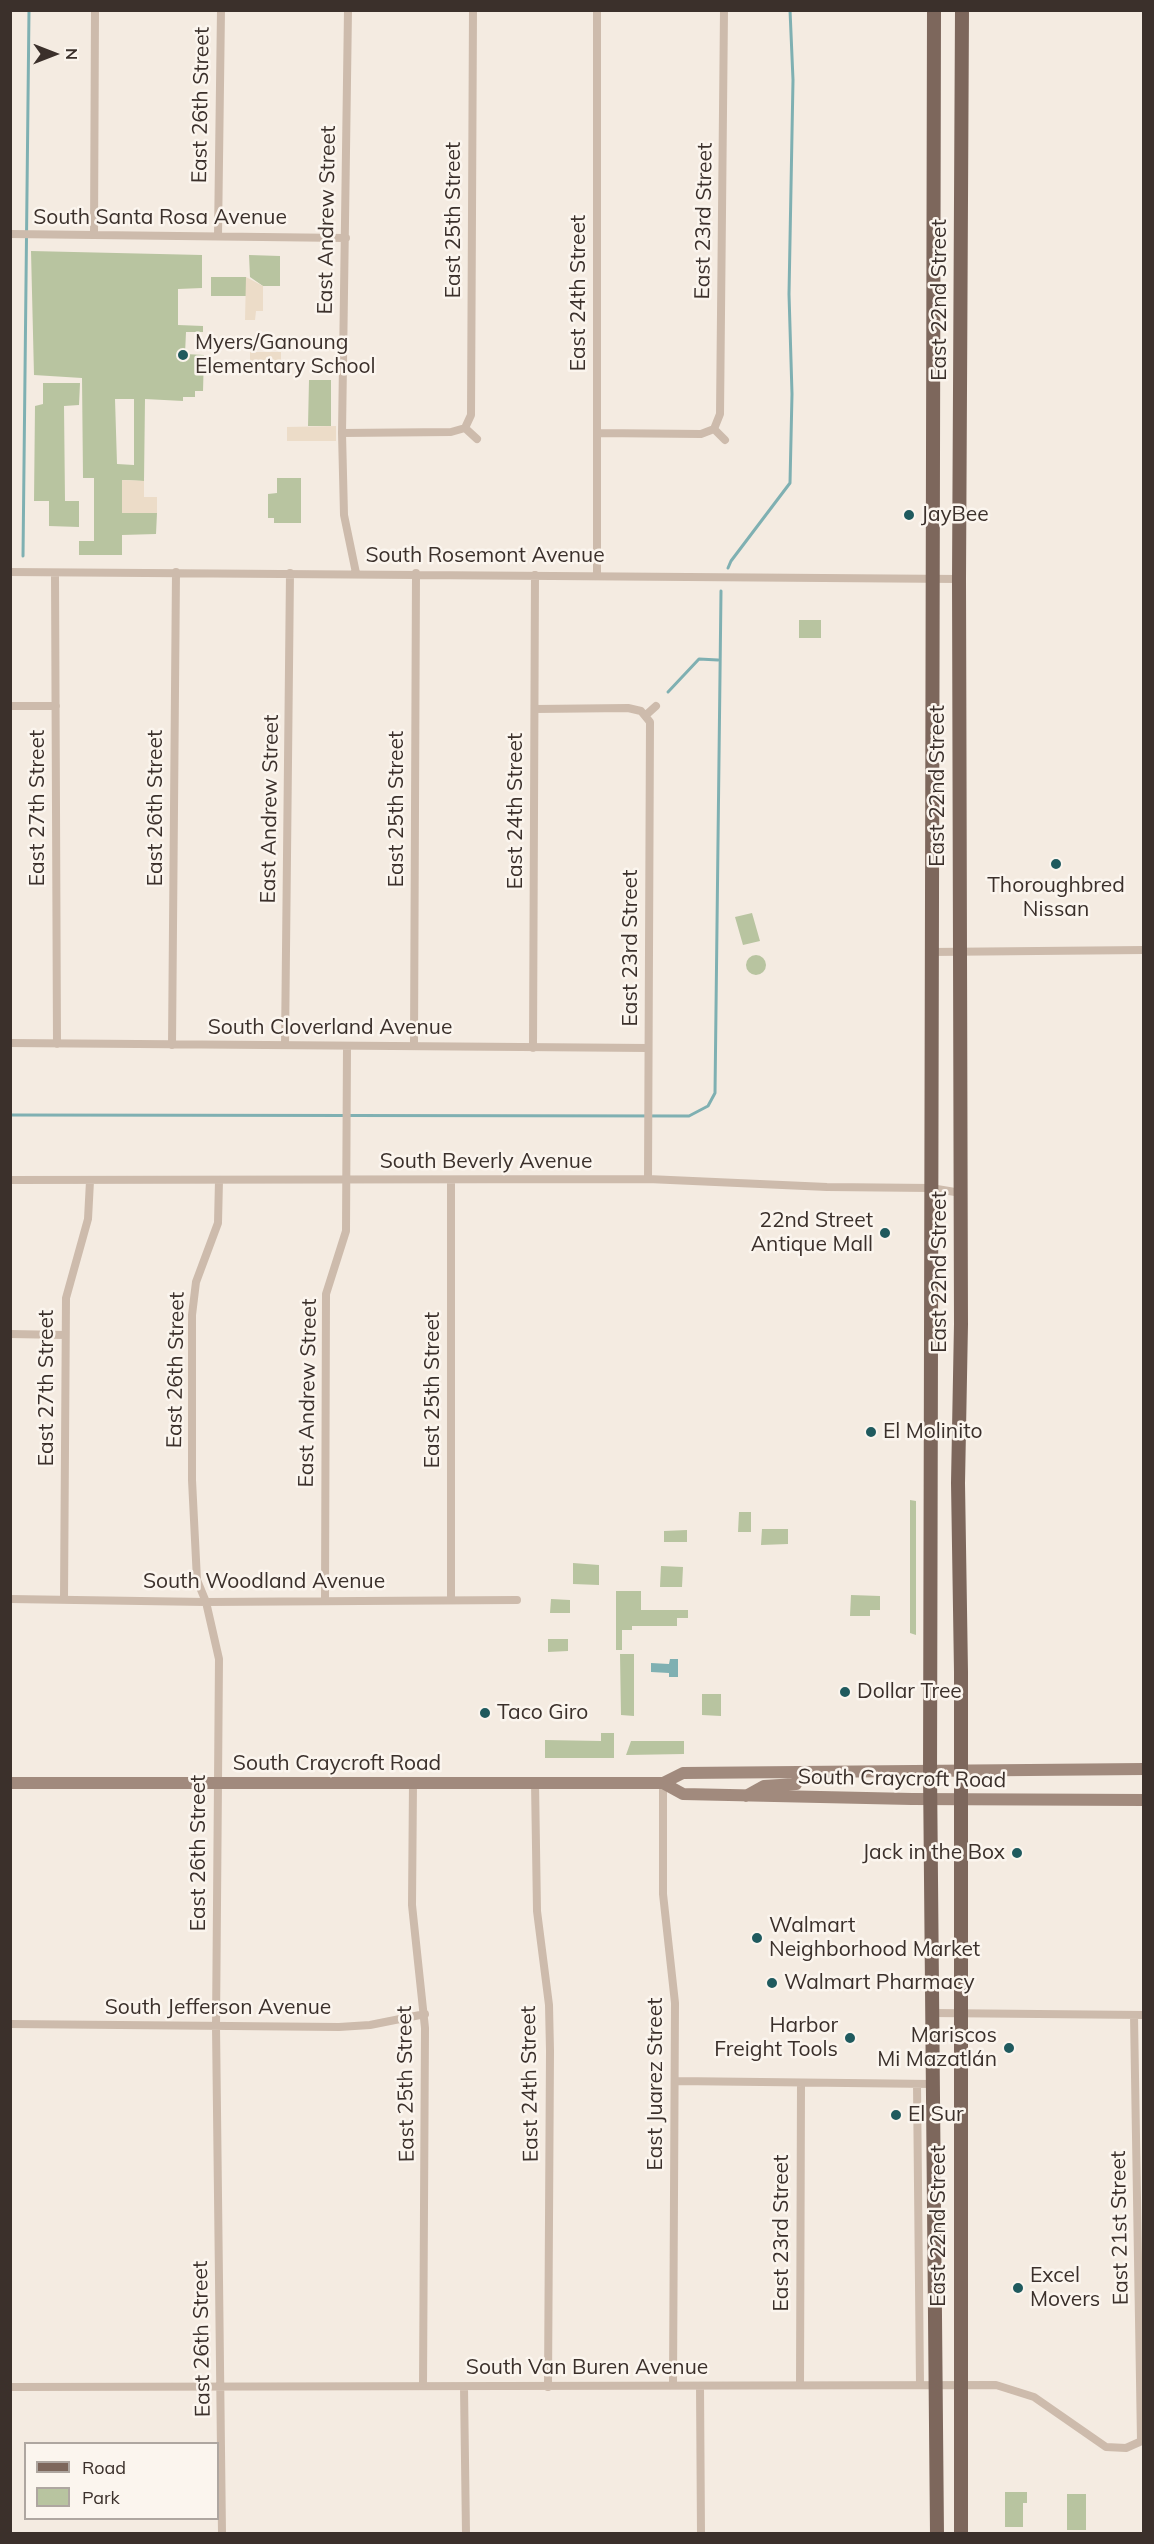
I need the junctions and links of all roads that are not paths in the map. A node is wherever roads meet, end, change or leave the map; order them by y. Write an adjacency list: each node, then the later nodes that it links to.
1 (95, 10): 10 (street)
2 (220, 10): 11 (street, East 26th Street)
3 (348, 10): 12 (street, East Andrew Street)
4 (473, 10): 15 (street, East 25th Street)
5 (597, 10): 18 (street, East 24th Street)
6 (724, 10): 16 (street, East 23rd Street)
7 (934, 10): 13 (main road, East 22nd Street)
8 (962, 10): 14 (main road, East 22nd Street)
9 (10, 234): 10 (street, South Santa Rosa Avenue)
10 (94, 235): 11 (street, South Santa Rosa Avenue)
11 (218, 236): 12 (street, South Santa Rosa Avenue)
12 (346, 238): 17 (street, East Andrew Street)
13 (934, 255): 14 (main road); 29 (main road, East 22nd Street)
14 (961, 256): 30 (main road, East 22nd Street)
15 (465, 428): 17 (street); 19 (street)
16 (714, 429): 18 (street); 20 (street)
17 (342, 433): 25 (street, East Andrew Street)
18 (597, 433): 28 (street, East 24th Street)
19 (477, 439)
20 (725, 440)
21 (10, 572): 23 (street, South Rosemont Avenue)
22 (176, 572): 23 (street, South Rosemont Avenue); 24 (street, South Rosemont Avenue); 42 (street, East 26th Street)
23 (55, 573): 32 (street, East 27th Street)
24 (290, 573): 25 (street, South Rosemont Avenue); 41 (street, East Andrew Street)
25 (356, 573): 26 (street, South Rosemont Avenue)
26 (416, 573): 27 (street, South Rosemont Avenue); 44 (street, East 25th Street)
27 (536, 575): 28 (street, South Rosemont Avenue); 34 (street, East 24th Street)
28 (597, 575): 29 (street, South Rosemont Avenue)
29 (932, 579): 30 (street, South Rosemont Avenue); 37 (main road, East 22nd Street)
30 (959, 579): 38 (main road, East 22nd Street)
31 (10, 706): 32 (street)
32 (56, 706): 40 (street, East 27th Street)
33 (656, 706): 35 (street)
34 (535, 709): 35 (street); 45 (street, East 24th Street)
35 (647, 716): 46 (street, East 23rd Street)
36 (1143, 950): 38 (street)
37 (931, 952): 38 (street); 53 (main road, East 22nd Street)
38 (959, 952): 54 (main road, East 22nd Street)
39 (10, 1043): 40 (street, South Cloverland Avenue)
40 (57, 1044): 42 (street, South Cloverland Avenue)
41 (285, 1044): 42 (street, South Cloverland Avenue); 43 (street, South Cloverland Avenue)
42 (172, 1045)
43 (347, 1046): 44 (street, South Cloverland Avenue); 52 (street, East Andrew Street)
44 (414, 1046): 45 (street, South Cloverland Avenue)
45 (533, 1048): 46 (street, South Cloverland Avenue)
46 (648, 1048): 47 (street, East 23rd Street)
47 (648, 1179): 50 (street, South Beverly Avenue); 53 (street, South Beverly Avenue)
48 (10, 1180): 51 (street, South Beverly Avenue)
49 (219, 1180): 51 (street, South Beverly Avenue); 52 (street, South Beverly Avenue); 62 (street, East 26th Street)
50 (451, 1180): 52 (street, South Beverly Avenue); 60 (street, East 25th Street)
51 (90, 1181): 56 (street, East 27th Street)
52 (346, 1181): 59 (street, East Andrew Street)
53 (931, 1188): 54 (street, South Beverly Avenue); 64 (main road, East 22nd Street)
54 (961, 1192): 65 (main road, East 22nd Street)
55 (10, 1334): 56 (street)
56 (65, 1335): 57 (street, East 27th Street)
57 (64, 1598): 58 (street, South Woodland Avenue); 62 (street, South Woodland Avenue)
58 (10, 1599)
59 (325, 1600): 60 (street, South Woodland Avenue); 62 (street, South Woodland Avenue)
60 (451, 1600): 61 (street, South Woodland Avenue)
61 (517, 1600)
62 (206, 1602): 71 (street, East 26th Street)
63 (1143, 1769): 65 (main road, South Craycroft Road)
64 (930, 1770): 65 (main road, South Craycroft Road); 66 (main road, South Craycroft Road); 73 (main road, East 22nd Street)
65 (962, 1770): 74 (main road, East 22nd Street)
66 (800, 1772): 70 (main road, South Craycroft Road); 72 (main road)
67 (536, 1782): 69 (main road, South Craycroft Road); 70 (main road, South Craycroft Road); 96 (street, East 24th Street)
68 (10, 1783): 71 (main road, South Craycroft Road)
69 (413, 1783): 71 (main road, South Craycroft Road); 78 (street, East 25th Street)
70 (663, 1783): 72 (main road, South Craycroft Road); 82 (street, East Juarez Street)
71 (217, 1784): 81 (street, East 26th Street)
72 (744, 1796): 73 (main road, South Craycroft Road)
73 (930, 1800): 74 (main road, South Craycroft Road); 76 (main road, East 22nd Street)
74 (961, 1800): 75 (main road, South Craycroft Road); 77 (main road, East 22nd Street)
75 (1143, 1800)
76 (933, 2013): 77 (street); 85 (main road, East 22nd Street)
77 (960, 2013): 79 (street); 87 (main road, East 22nd Street)
78 (425, 2014): 81 (street, South Jefferson Avenue); 92 (street, East 25th Street)
79 (1139, 2015): 97 (street, East 21st Street)
80 (10, 2024): 81 (street, South Jefferson Avenue)
81 (216, 2026): 94 (street, East 26th Street)
82 (675, 2081): 83 (street); 88 (street, East Juarez Street)
83 (801, 2083): 84 (street); 86 (street, East 23rd Street)
84 (917, 2084): 85 (street); 89 (street, East 22nd Street)
85 (932, 2084): 90 (main road, East 22nd Street)
86 (800, 2384): 89 (street, South Van Buren Avenue); 93 (street, South Van Buren Avenue)
87 (961, 2384): 90 (street, South Van Buren Avenue); 97 (street, South Van Buren Avenue); 102 (main road, East 22nd Street)
88 (673, 2385): 93 (street, South Van Buren Avenue); 96 (street, South Van Buren Avenue)
89 (920, 2385): 90 (street, South Van Buren Avenue)
90 (936, 2385): 101 (main road, East 22nd Street)
91 (10, 2386): 94 (street, South Van Buren Avenue)
92 (423, 2386): 94 (street, South Van Buren Avenue); 95 (street, South Van Buren Avenue)
93 (700, 2386): 100 (street)
94 (220, 2387): 98 (street, East 26th Street)
95 (464, 2387): 96 (street, South Van Buren Avenue); 99 (street)
96 (548, 2387)
97 (1142, 2440)
98 (222, 2534)
99 (466, 2534)
100 (701, 2534)
101 (937, 2534)
102 (961, 2534)

